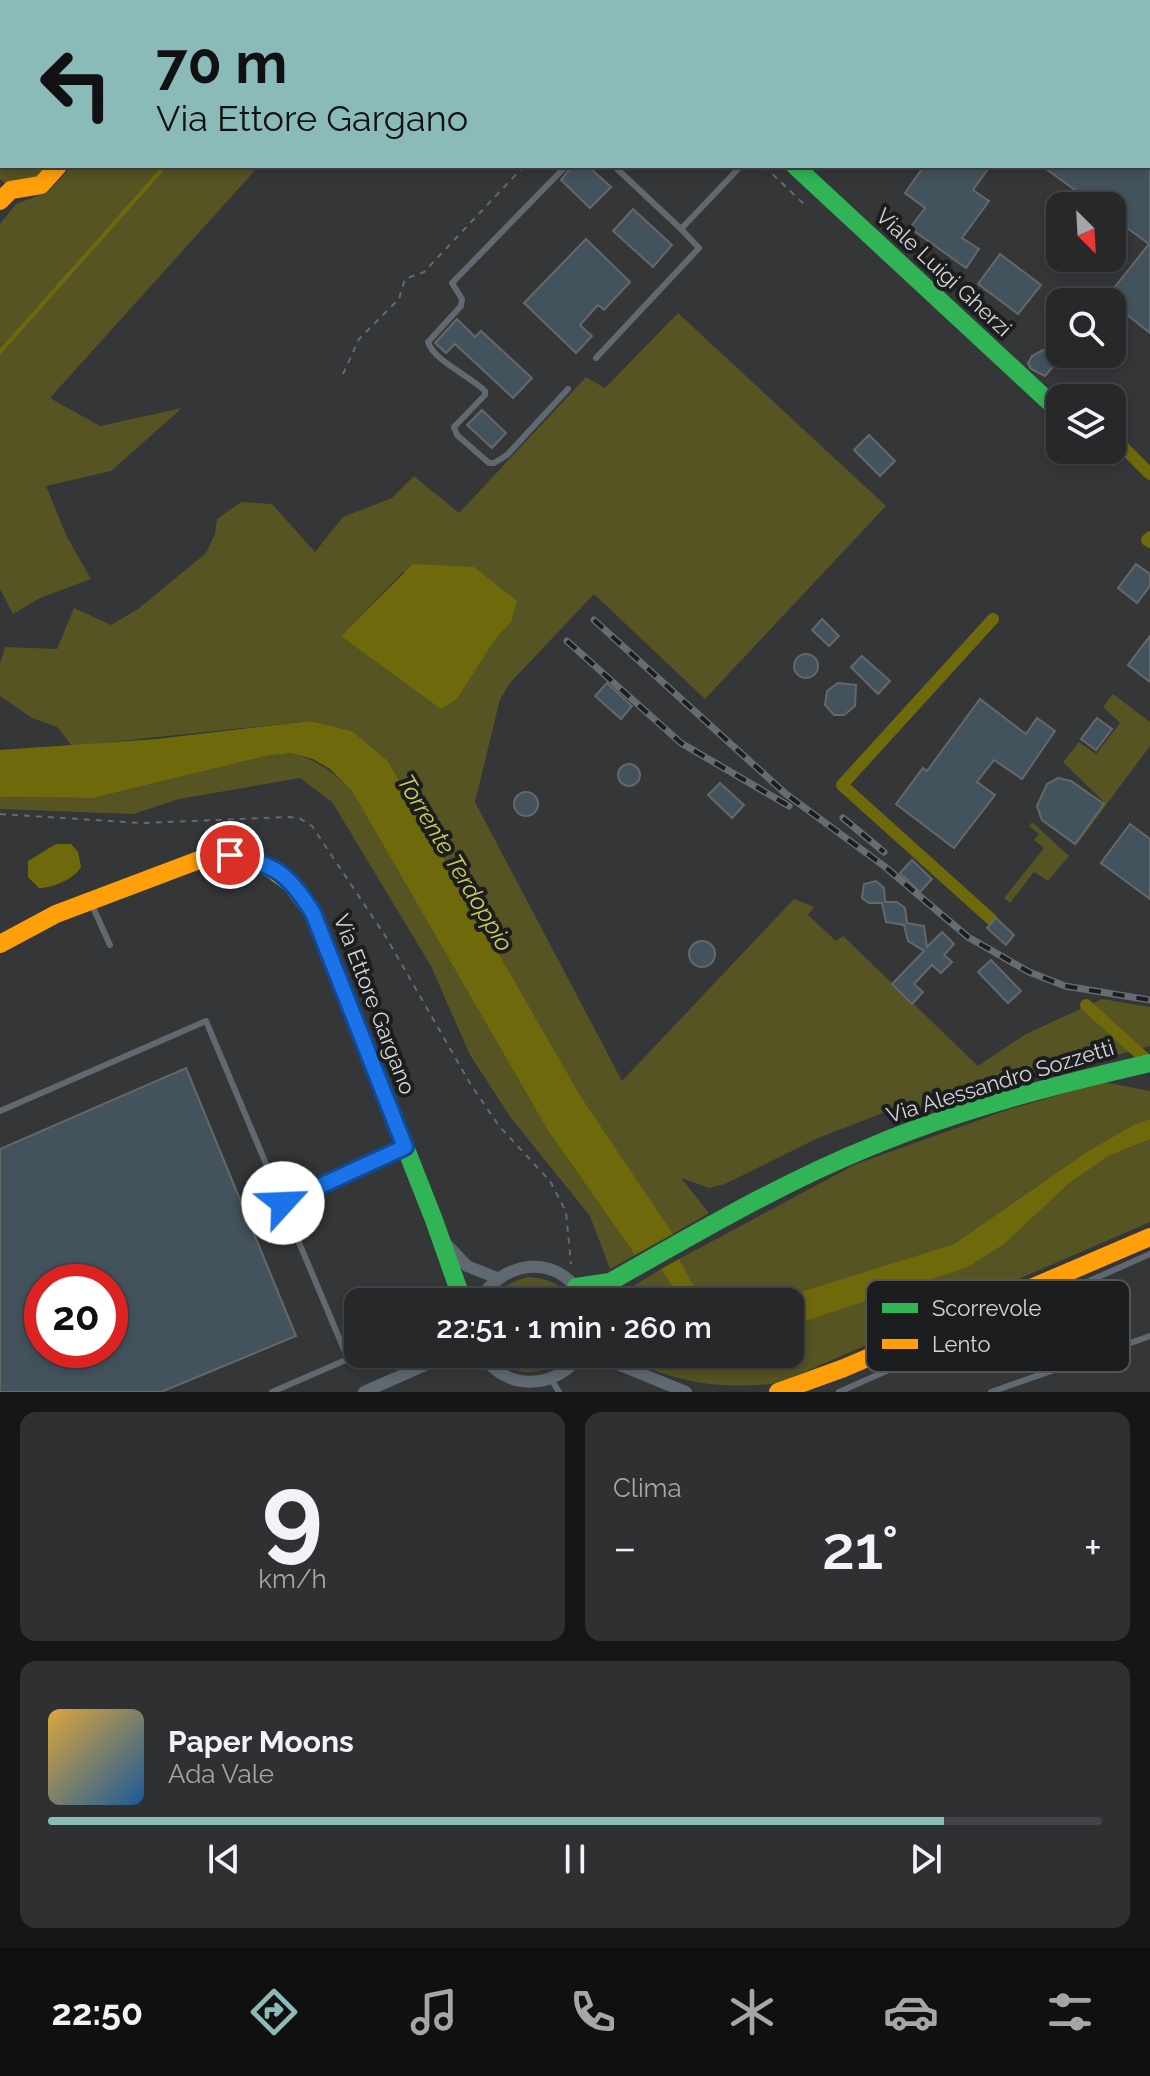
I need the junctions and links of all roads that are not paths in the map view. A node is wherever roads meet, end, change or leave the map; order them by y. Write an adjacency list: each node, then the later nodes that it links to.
1 (56, 168): 6 (street)
2 (564, 168): 9 (lane)
3 (616, 168): 7 (lane)
4 (739, 168): 7 (lane)
5 (797, 168): 10 (street, Viale Luigi Gherzi)
6 (0, 201)
7 (681, 229): 8 (lane)
8 (596, 358)
9 (568, 389)
10 (1046, 399)
11 (90, 901): 12 (street, Via Ettore Gargano); 13 (lane); 16 (street, Via Ettore Gargano)
12 (0, 944)
13 (110, 945)
14 (1146, 1064): 22 (street, Via Alessandro Sozzetti)
15 (0, 1111): 17 (lane)
16 (405, 1147): 17 (lane); 18 (street, Via Ettore Gargano)
17 (283, 1203): 40 (lane)
18 (434, 1220): 21 (street, Via Ettore Gargano); 25 (street, Via Ettore Gargano)
19 (1150, 1237): 23 (street)
20 (1150, 1254): 24 (lane)
21 (497, 1278): 26 (street); 27 (street)
22 (618, 1278): 28 (street, Via Alessandro Sozzetti); 29 (street, Via Alessandro Sozzetti)
23 (1050, 1280)
24 (1091, 1280)
25 (458, 1288)
26 (489, 1288)
27 (574, 1288)
28 (595, 1288)
29 (609, 1288)
30 (1150, 1336): 31 (lane)
31 (1130, 1343)
32 (866, 1359): 44 (street)
33 (420, 1368): 41 (street)
34 (494, 1368): 39 (street)
35 (569, 1368): 39 (street)
36 (627, 1368): 43 (street)
37 (884, 1372): 45 (lane)
38 (1048, 1372): 46 (lane)
39 (551, 1379): 42 (lane)
40 (272, 1392)
41 (364, 1392)
42 (559, 1392)
43 (686, 1392)
44 (778, 1392)
45 (839, 1392)
46 (991, 1392)

